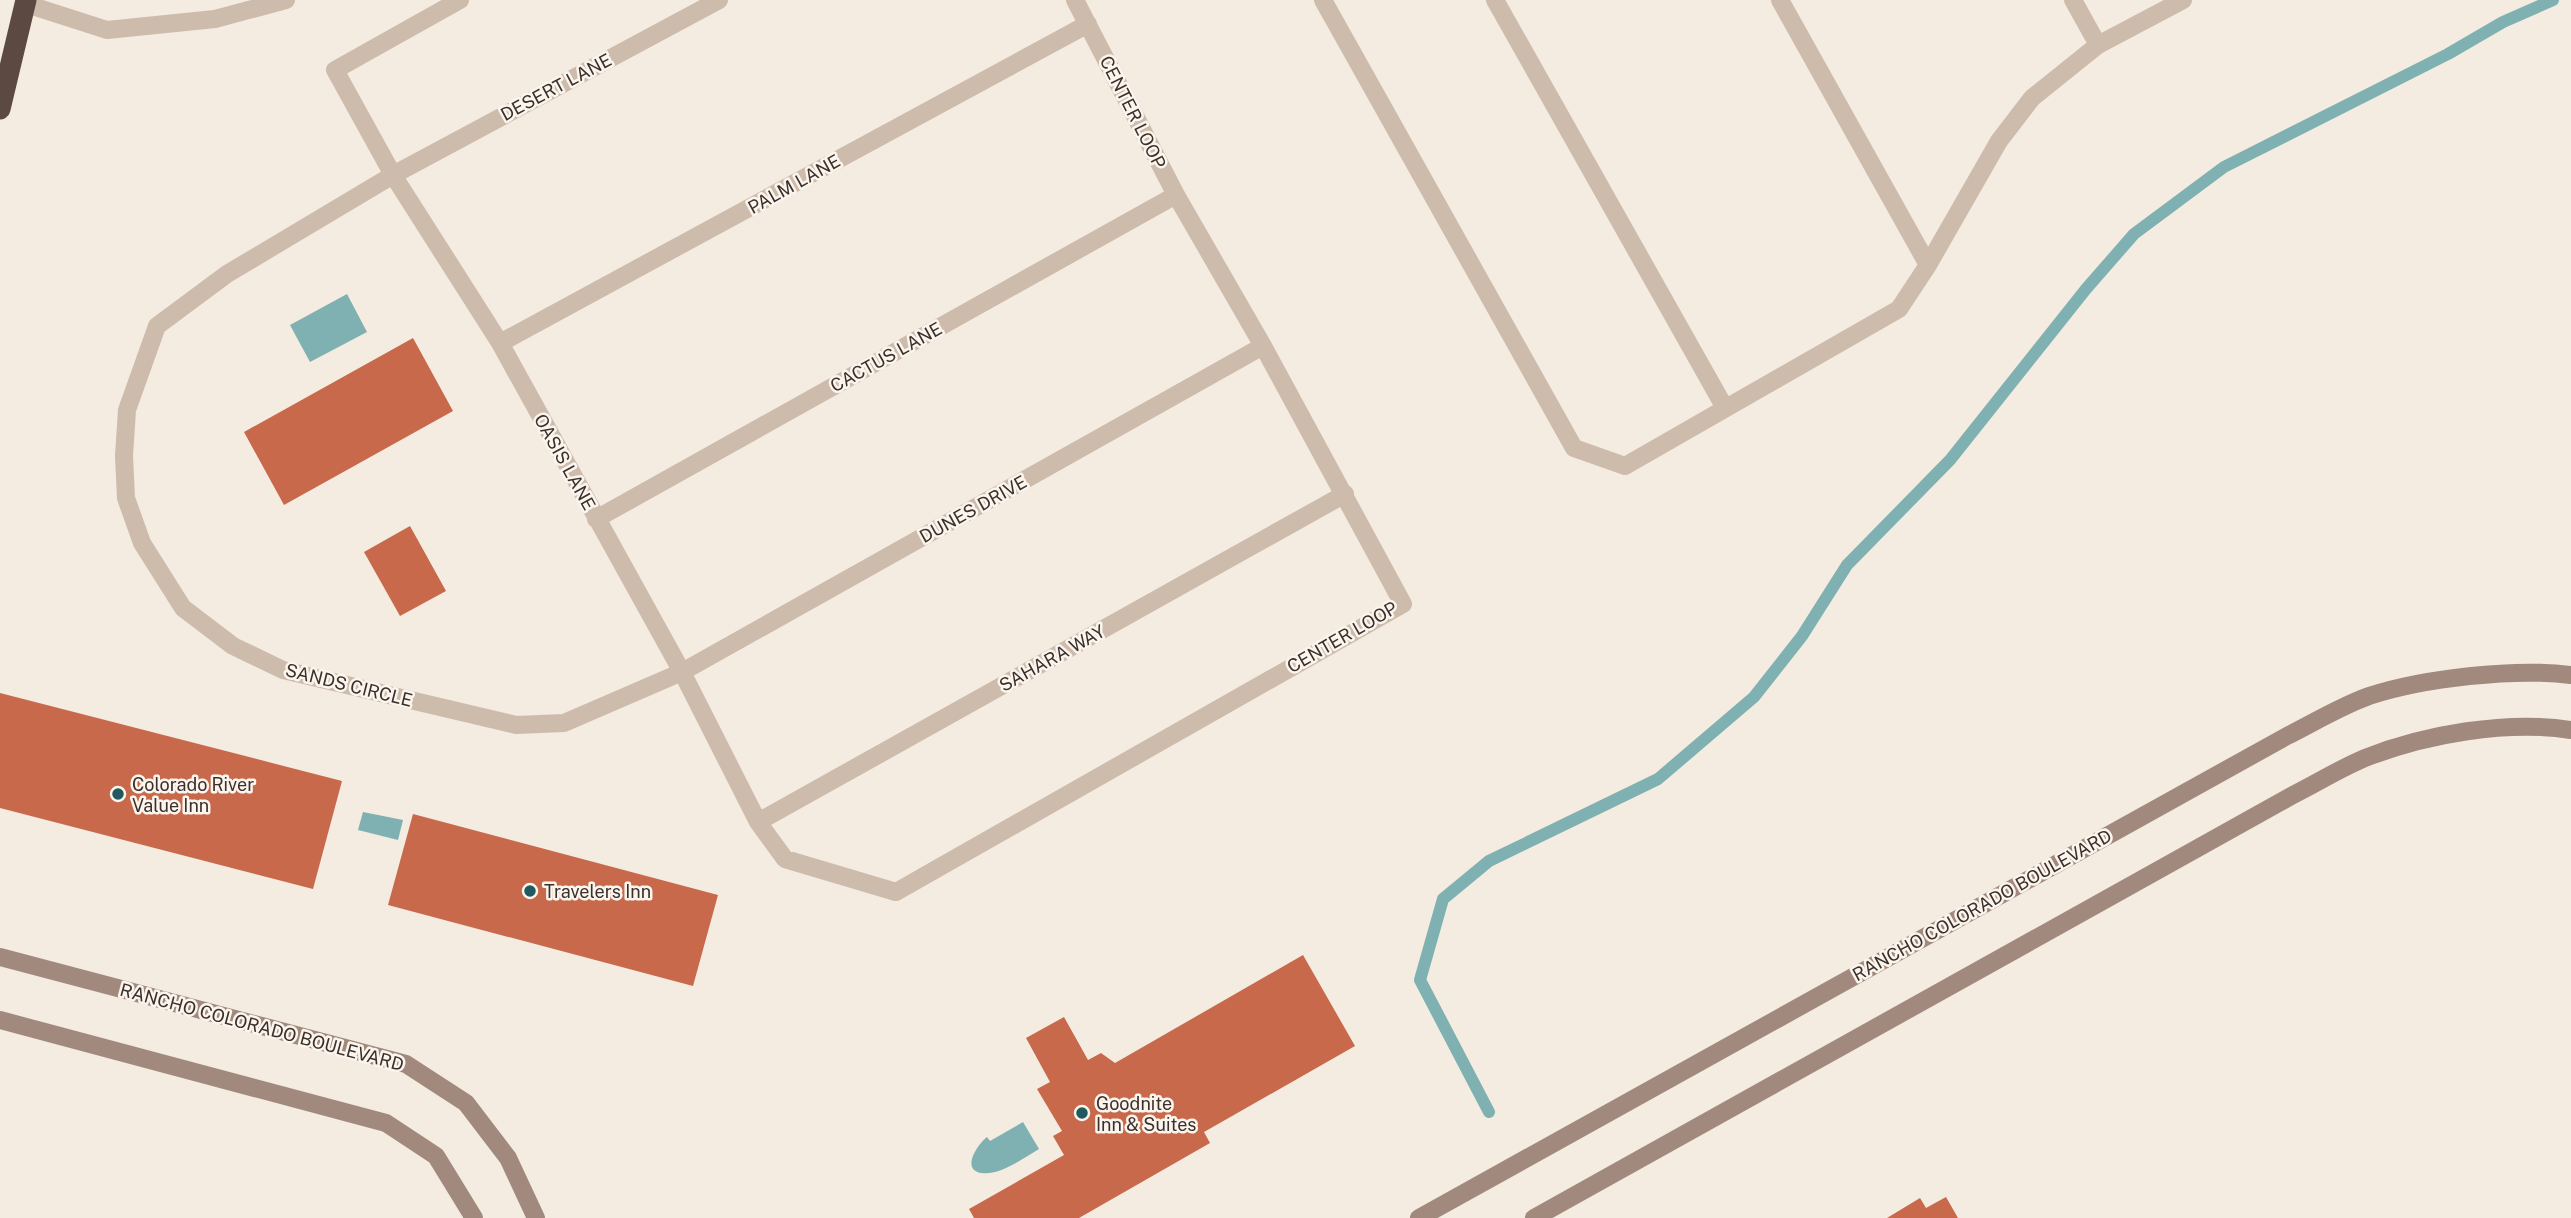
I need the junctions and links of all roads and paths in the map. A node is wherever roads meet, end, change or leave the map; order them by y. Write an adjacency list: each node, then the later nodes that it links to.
1 (286, 0): 10 (street)
2 (460, 0): 14 (street, OASIS LANE)
3 (719, 0): 14 (street, DESERT LANE)
4 (1075, 0): 11 (street, CENTER LOOP)
5 (1323, 0): 19 (street)
6 (1494, 0): 19 (street)
7 (1780, 0): 16 (street)
8 (2073, 0): 12 (street)
9 (2183, 0): 12 (street)
10 (26, 2): 13 (highway)
11 (1088, 24): 15 (street, CENTER LOOP); 17 (street, PALM LANE)
12 (2098, 45): 16 (street)
13 (0, 109)
14 (393, 175): 17 (street, OASIS LANE); 22 (street, SANDS CIRCLE)
15 (1176, 194): 18 (street, CENTER LOOP); 21 (street, CACTUS LANE)
16 (1928, 265): 19 (street)
17 (500, 343): 21 (street, OASIS LANE)
18 (1263, 346): 20 (street, CENTER LOOP); 22 (street, DUNES DRIVE)
19 (1725, 408)
20 (1345, 494): 25 (street, SAHARA WAY); 26 (street, CENTER LOOP)
21 (596, 519): 22 (street, OASIS LANE)
22 (682, 672): 25 (street, OASIS LANE)
23 (2571, 675): 31 (street, RANCHO COLORADO BOULEVARD)
24 (2571, 730): 32 (street)
25 (758, 822): 26 (street, OASIS LANE)
26 (785, 859)
27 (0, 957): 30 (street, RANCHO COLORADO BOULEVARD)
28 (0, 1020): 29 (street)
29 (474, 1218)
30 (536, 1218)
31 (1419, 1218)
32 (1534, 1218)

